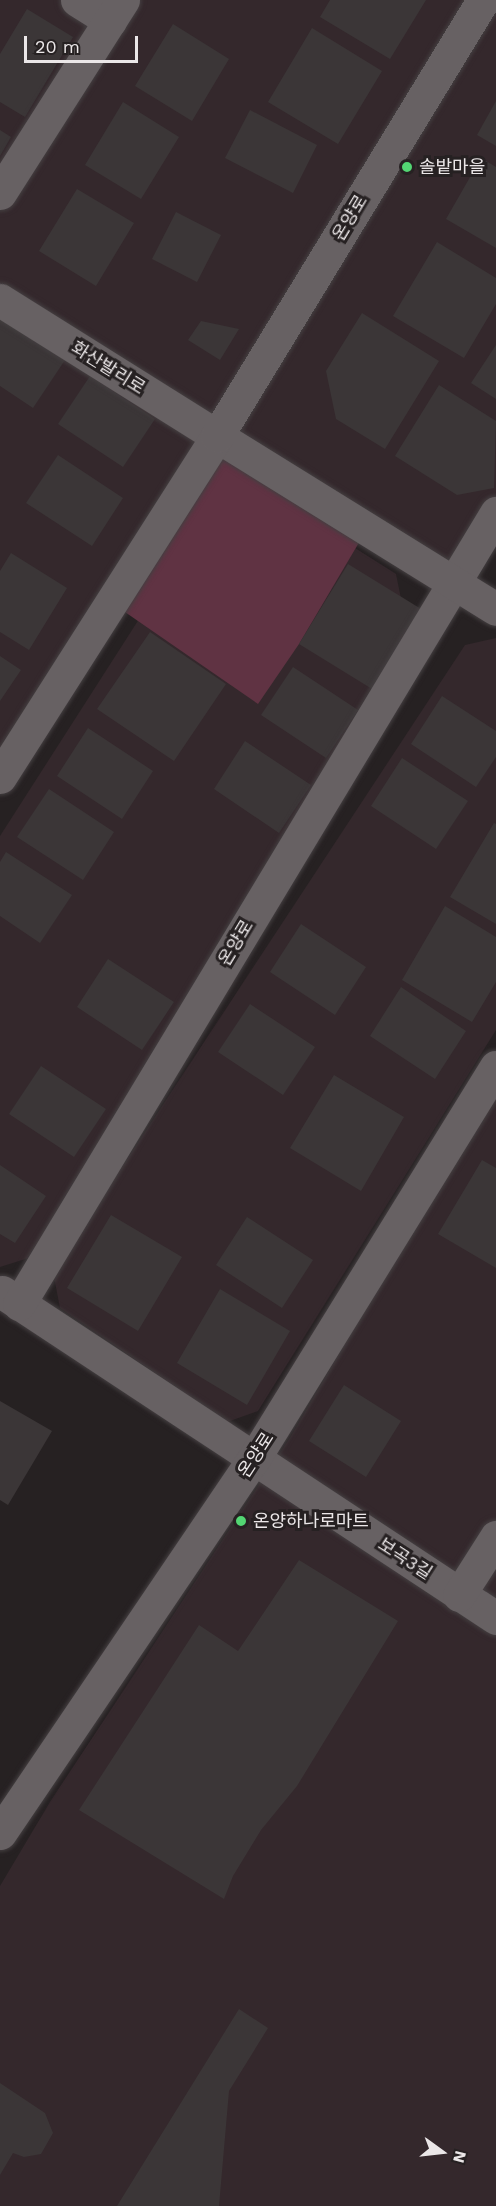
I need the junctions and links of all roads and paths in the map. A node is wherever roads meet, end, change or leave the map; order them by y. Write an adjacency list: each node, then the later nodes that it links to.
1 (77, 0): 3 (main road)
2 (483, 0): 6 (main road, 온양로)
3 (117, 10): 4 (main road)
4 (0, 193)
5 (0, 300): 6 (main road, 화산발리로)
6 (217, 436): 8 (main road); 10 (main road, 온양로)
7 (496, 513): 8 (main road, 온양로)
8 (453, 583): 9 (main road); 12 (main road, 온양로)
9 (496, 609)
10 (0, 777)
11 (496, 1067): 13 (main road, 온양로)
12 (9, 1298): 13 (main road, 보곡3길)
13 (253, 1460): 15 (main road, 보곡3길); 17 (main road, 온양로)
14 (496, 1537): 15 (main road)
15 (459, 1595): 16 (main road, 보곡3길)
16 (496, 1618)
17 (0, 1833)

